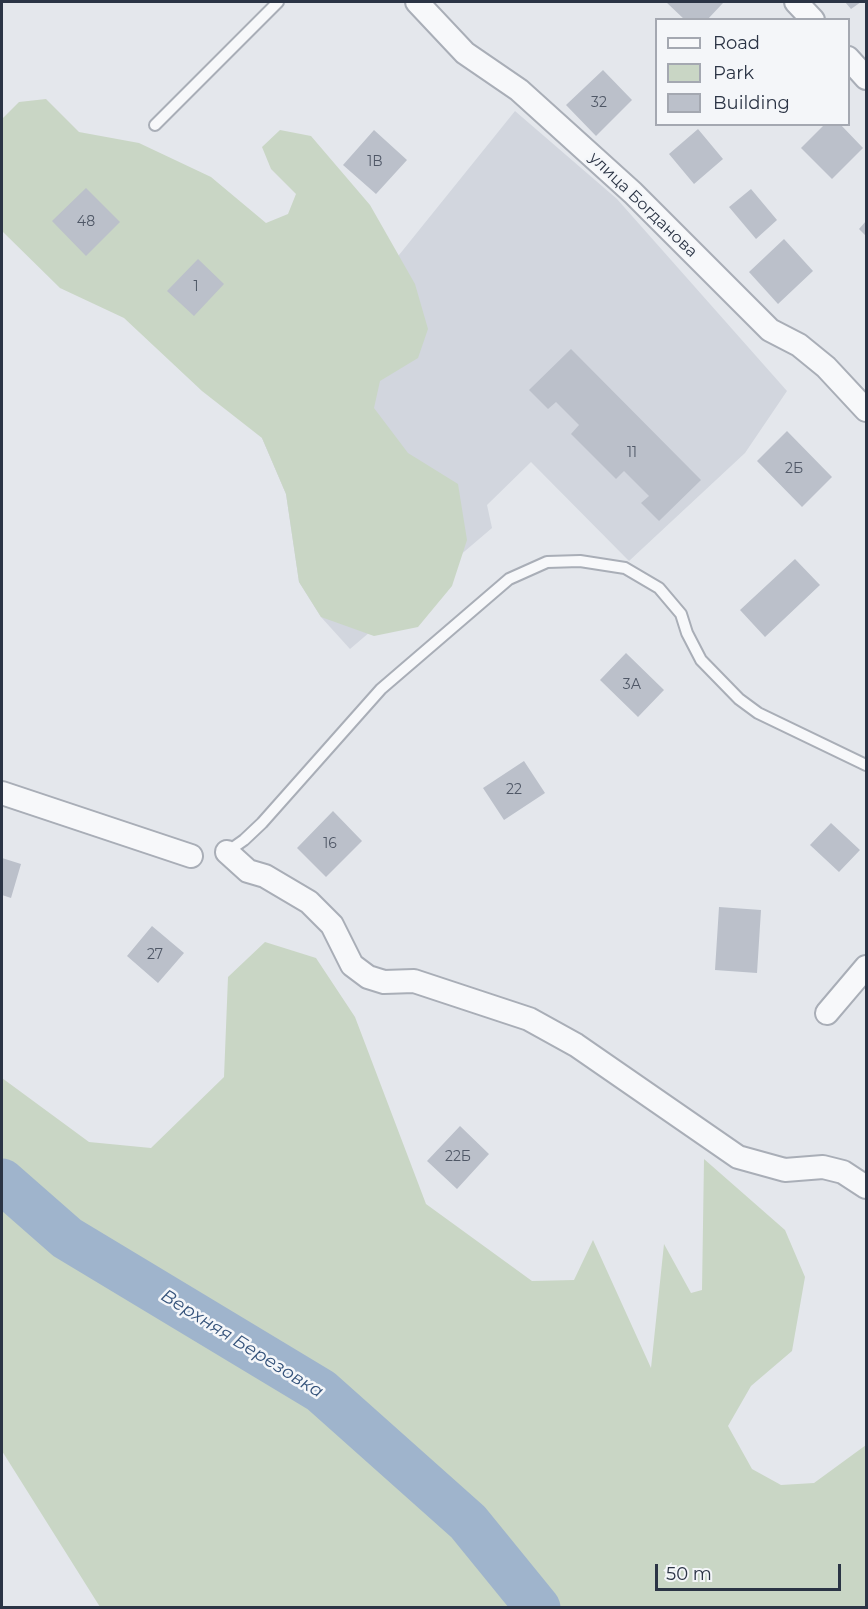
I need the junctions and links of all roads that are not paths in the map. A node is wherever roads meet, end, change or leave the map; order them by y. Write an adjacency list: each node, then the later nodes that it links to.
1 (278, 2): 7 (lane)
2 (417, 2): 8 (street, улица Богданова)
3 (796, 2): 4 (street)
4 (811, 18)
5 (850, 59): 6 (street)
6 (867, 78)
7 (155, 125)
8 (867, 410)
9 (867, 765): 11 (lane)
10 (2, 793): 12 (street)
11 (227, 852): 15 (street)
12 (191, 856)
13 (867, 967): 14 (street)
14 (827, 1013)
15 (867, 1187)

